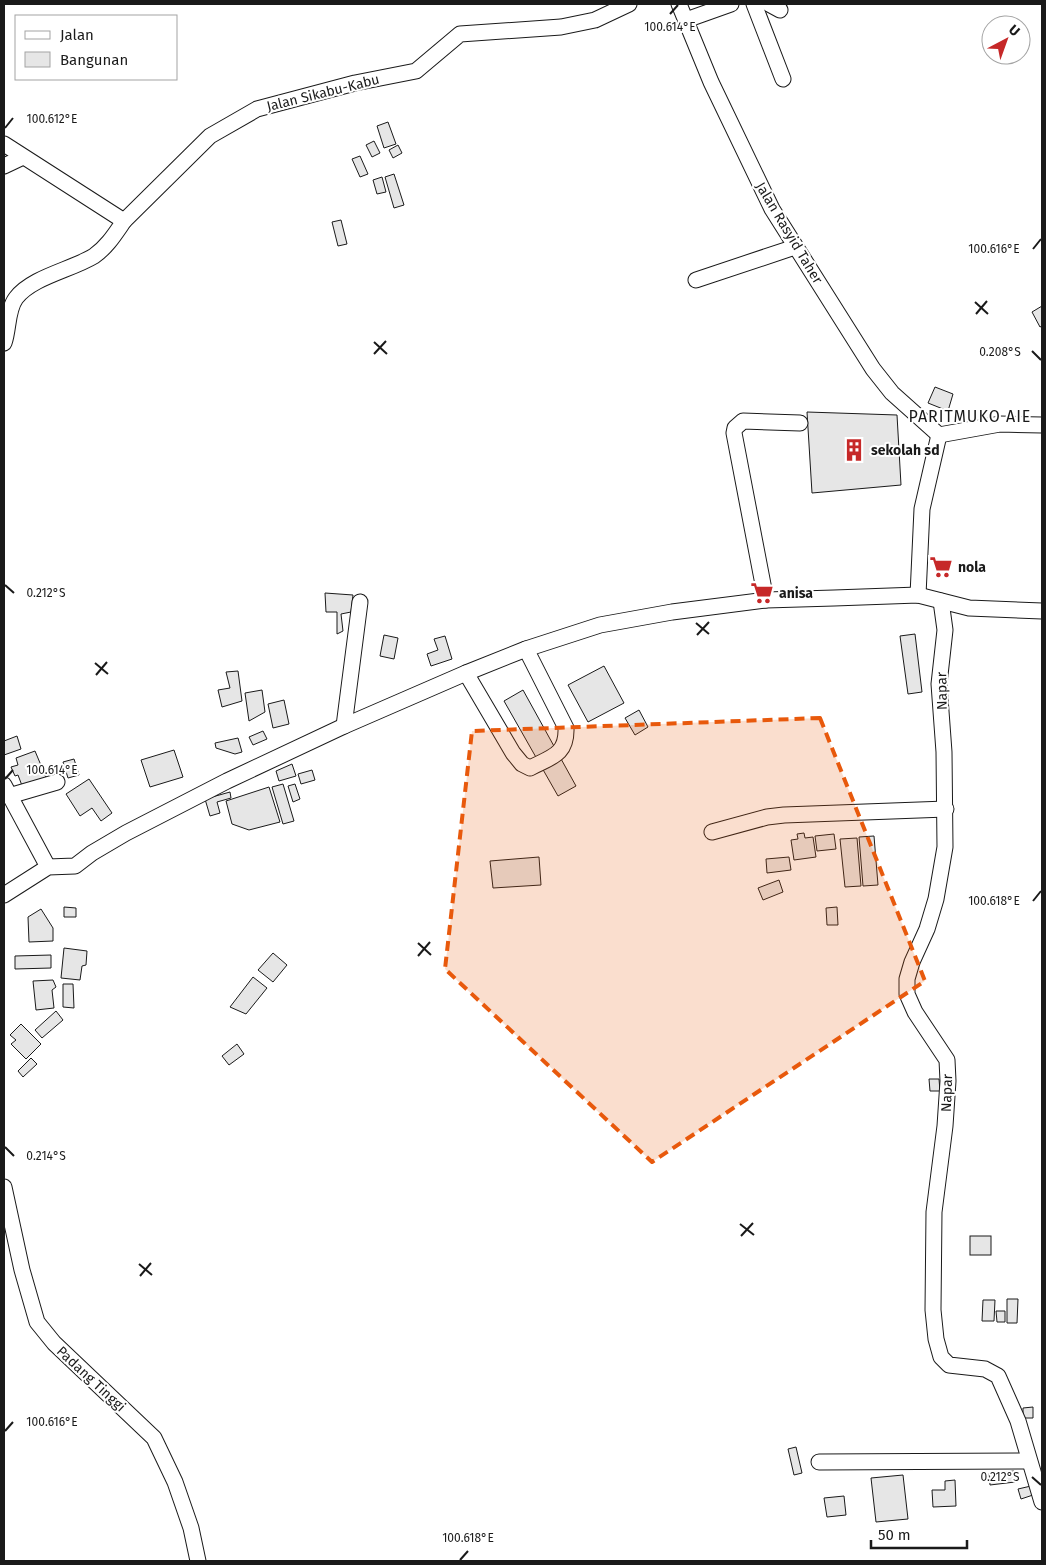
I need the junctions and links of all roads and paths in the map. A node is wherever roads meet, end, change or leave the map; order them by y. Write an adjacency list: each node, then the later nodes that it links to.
1 (628, 4): 10 (street, Jalan Sikabu-Kabu)
2 (680, 4): 5 (street, Jalan Rasyid Taher)
3 (732, 4): 5 (street)
4 (754, 4): 6 (street)
5 (686, 20): 11 (street, Jalan Rasyid Taher)
6 (783, 79)
7 (4, 144): 8 (street)
8 (23, 157): 9 (street); 10 (street)
9 (4, 166)
10 (124, 221): 13 (street, Jalan Sikabu-Kabu)
11 (796, 247): 12 (street); 17 (street, Jalan Rasyid Taher)
12 (696, 280)
13 (8, 302): 14 (street)
14 (4, 343)
15 (800, 423): 19 (street)
16 (1042, 424): 17 (street)
17 (939, 436): 18 (street)
18 (918, 595): 19 (street); 20 (street)
19 (766, 600): 23 (street)
20 (941, 601): 22 (street); 28 (street, Napar)
21 (360, 602): 25 (street)
22 (1042, 611)
23 (526, 649): 24 (street); 24 (street)
24 (466, 673): 25 (street)
25 (344, 726): 30 (street)
26 (57, 782): 27 (street)
27 (6, 791): 30 (street)
28 (946, 809): 29 (street); 33 (street, Napar)
29 (712, 832)
30 (48, 867): 31 (street)
31 (4, 895)
32 (4, 1187): 36 (street, Padang Tinggi)
33 (1028, 1461): 34 (street); 35 (street, Napar)
34 (819, 1462)
35 (1042, 1502)
36 (198, 1561)

